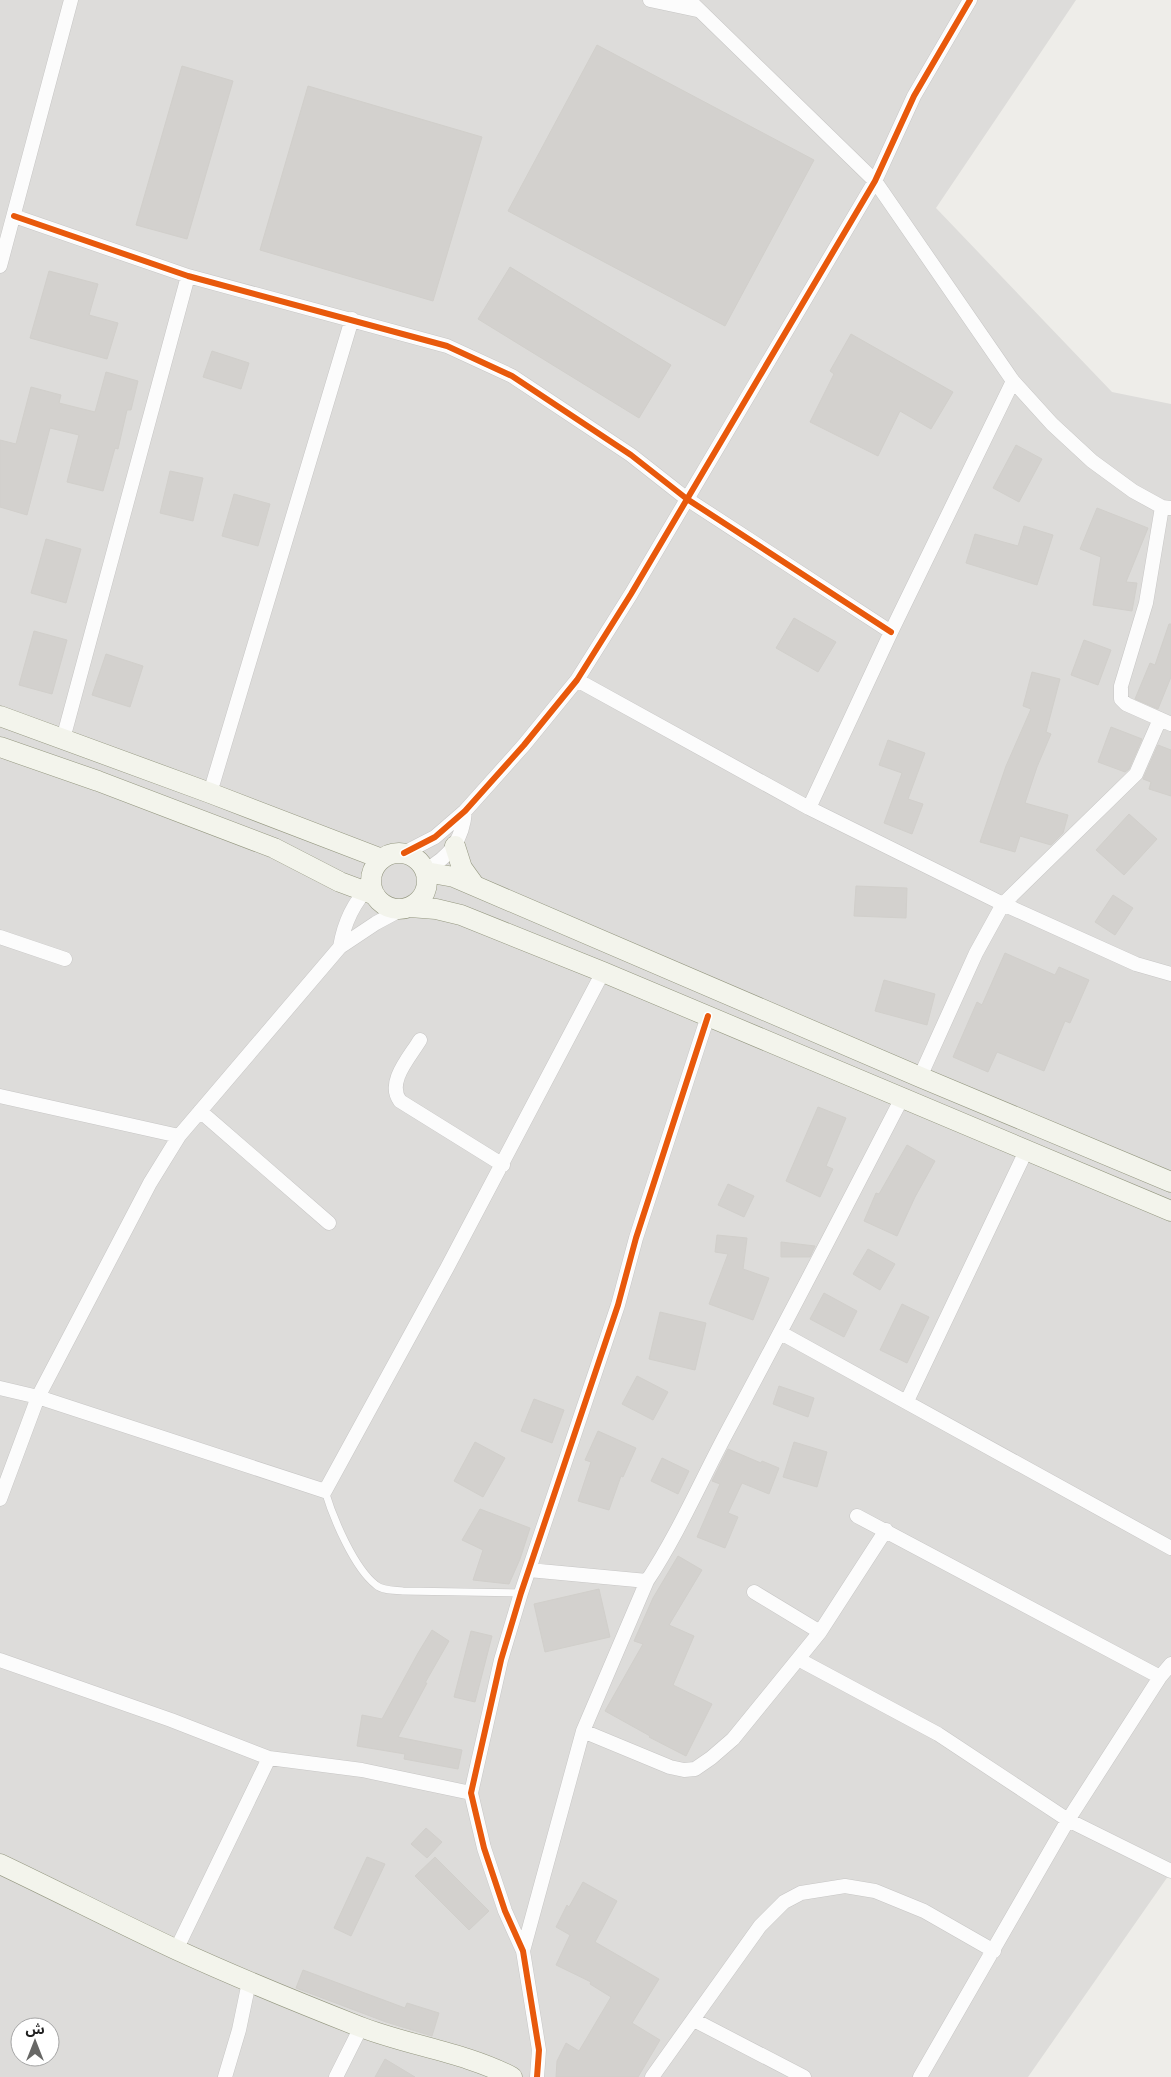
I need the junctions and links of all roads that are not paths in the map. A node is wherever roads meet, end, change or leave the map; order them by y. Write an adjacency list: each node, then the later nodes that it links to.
1 (71, 0): 6 (street)
2 (650, 0): 4 (street)
3 (970, 0): 5 (street)
4 (693, 5): 5 (street)
5 (876, 181): 10 (street); 11 (street)
6 (14, 216): 7 (street); 8 (street)
7 (0, 266)
8 (188, 276): 9 (street); 17 (street)
9 (352, 319): 11 (street); 19 (street)
10 (1013, 381): 12 (street); 13 (street)
11 (686, 499): 13 (street); 14 (street)
12 (1166, 507): 16 (street)
13 (891, 632): 20 (street)
14 (577, 680): 20 (street); 21 (street)
15 (0, 716): 17 (street)
16 (1165, 722): 28 (street)
17 (63, 739): 19 (street)
18 (0, 747): 27 (street)
19 (210, 793): 24 (street)
20 (809, 808): 28 (street)
21 (465, 811): 22 (street); 23 (street)
22 (455, 846): 25 (street); 26 (street)
23 (404, 853): 24 (street); 25 (street)
24 (382, 858): 27 (street)
25 (426, 871): 26 (street); 29 (street)
26 (476, 886): 37 (street)
27 (370, 891): 29 (street); 31 (street)
28 (1003, 904): 34 (street); 37 (street)
29 (406, 908): 31 (street); 33 (street)
30 (0, 937): 32 (street)
31 (340, 947): 40 (street)
32 (65, 959)
33 (603, 972): 35 (street); 43 (street)
34 (1171, 974)
35 (708, 1016): 39 (street); 56 (street)
36 (420, 1040): 43 (street)
37 (920, 1078): 44 (street)
38 (0, 1096): 41 (street)
39 (902, 1098): 42 (street); 47 (street)
40 (200, 1111): 41 (street); 46 (street)
41 (179, 1136): 49 (street)
42 (1026, 1151): 45 (street); 50 (street)
43 (503, 1164): 51 (street)
44 (1171, 1182)
45 (1171, 1211)
46 (329, 1223)
47 (781, 1332): 50 (street); 57 (street)
48 (0, 1388): 49 (street)
49 (38, 1397): 51 (street); 52 (street)
50 (907, 1401): 55 (street)
51 (325, 1491): 59 (lane)
52 (0, 1499)
53 (858, 1516): 54 (street)
54 (886, 1530): 60 (street); 64 (street)
55 (1171, 1548)
56 (529, 1570): 57 (street); 59 (street)
57 (647, 1581): 65 (street)
58 (754, 1592): 60 (street)
59 (521, 1593): 67 (street)
60 (820, 1632): 61 (street)
61 (798, 1659): 65 (street); 68 (street)
62 (0, 1660): 66 (street)
63 (1171, 1664): 64 (street)
64 (1160, 1677): 68 (street)
65 (583, 1731): 72 (street)
66 (268, 1758): 67 (street); 71 (street)
67 (471, 1793): 72 (street)
68 (1068, 1820): 70 (street); 73 (street)
69 (0, 1864): 71 (street)
70 (1171, 1871)
71 (176, 1950): 74 (street)
72 (523, 1951): 80 (street)
73 (994, 1951): 75 (street); 83 (street)
74 (249, 1982): 76 (street); 77 (street)
75 (694, 2020): 81 (street); 82 (street)
76 (361, 2027): 78 (street); 79 (street)
77 (225, 2077)
78 (336, 2077)
79 (512, 2077)
80 (537, 2077)
81 (652, 2077)
82 (804, 2077)
83 (920, 2077)

